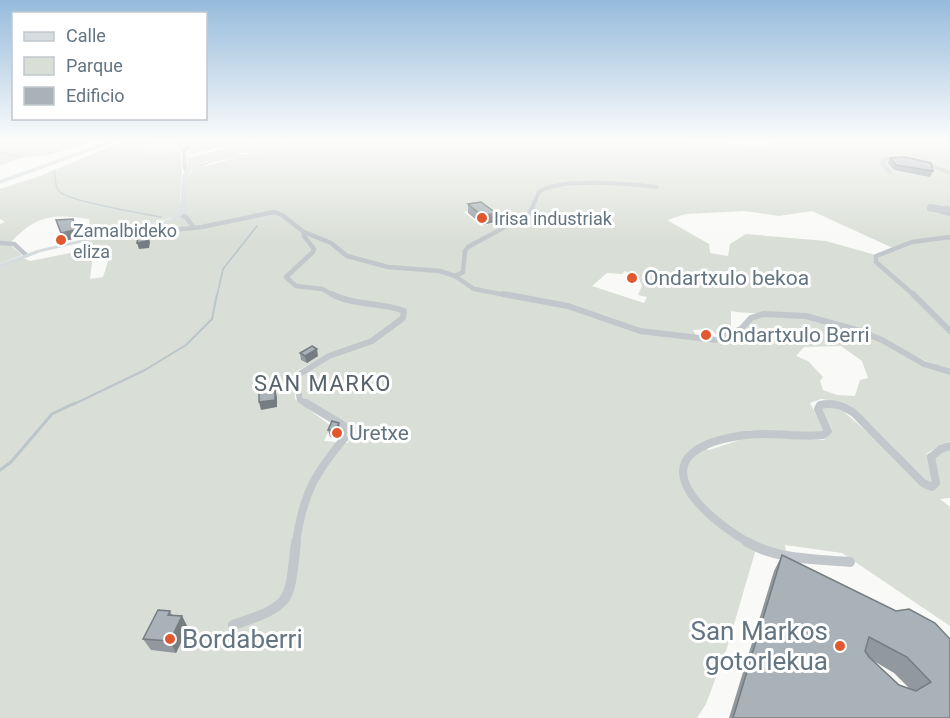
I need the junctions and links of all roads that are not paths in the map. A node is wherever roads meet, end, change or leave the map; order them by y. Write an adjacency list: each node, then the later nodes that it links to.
1 (15, 175): 4 (highway)
2 (16, 175): 4 (highway)
3 (185, 175): 8 (street)
4 (0, 180)
5 (657, 187): 16 (street)
6 (950, 209): 7 (street)
7 (950, 214)
8 (180, 215): 9 (street); 11 (street)
9 (194, 228): 10 (street); 11 (street)
10 (304, 232): 16 (street); 21 (street)
11 (102, 237): 14 (street)
12 (950, 237): 17 (street)
13 (0, 243): 14 (street)
14 (26, 255): 15 (street)
15 (0, 266)
16 (455, 276): 18 (street)
17 (950, 331)
18 (950, 372)
19 (950, 446): 20 (street)
20 (850, 562)
21 (233, 625)

